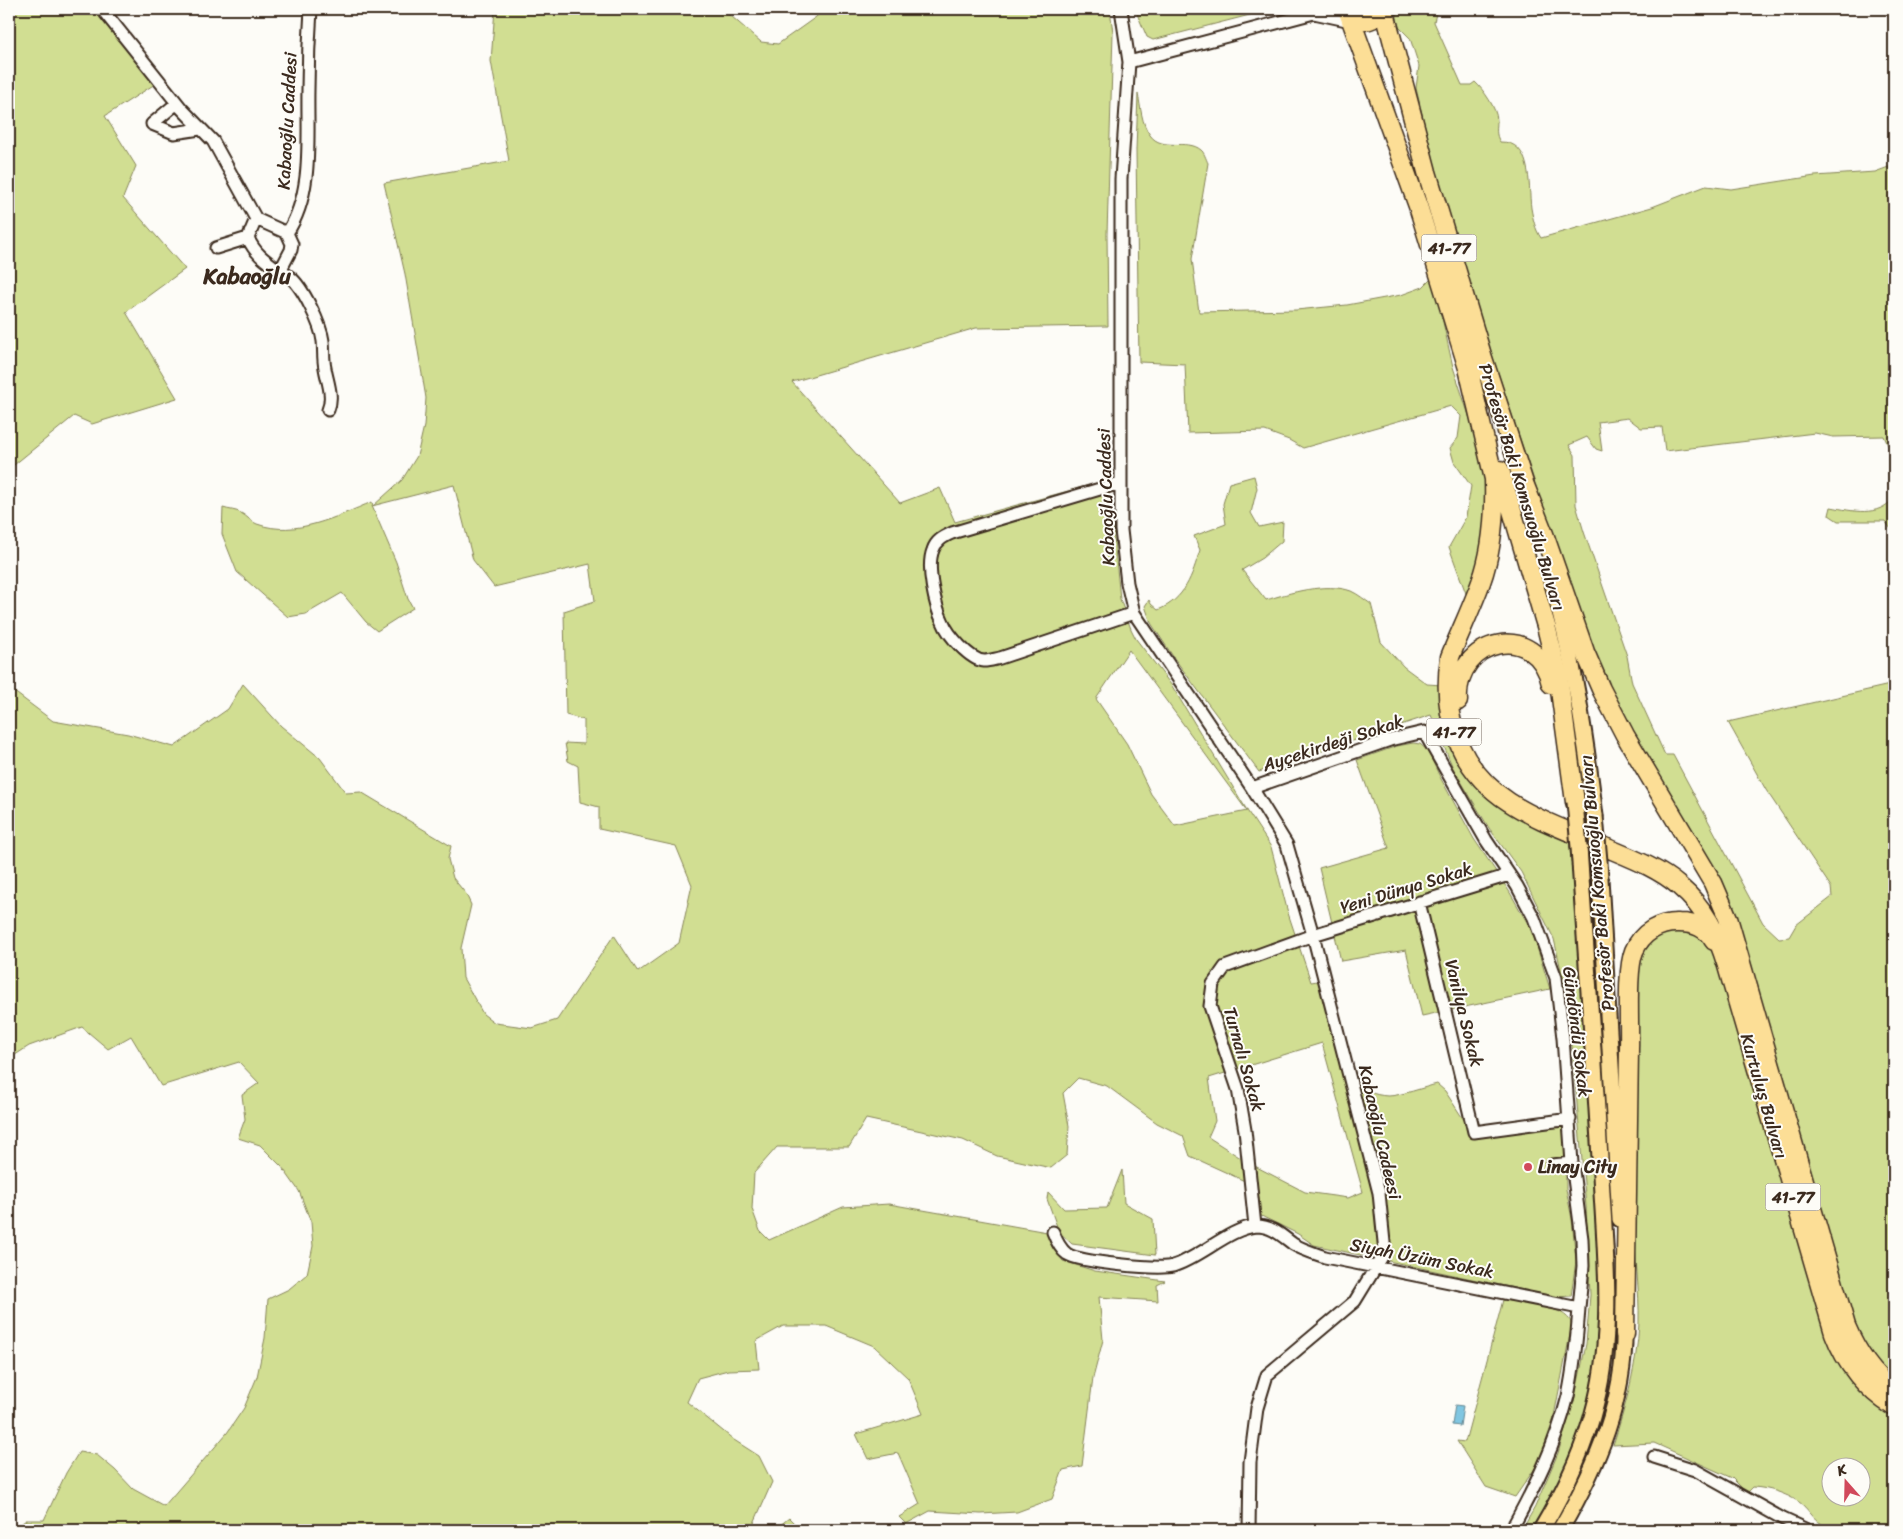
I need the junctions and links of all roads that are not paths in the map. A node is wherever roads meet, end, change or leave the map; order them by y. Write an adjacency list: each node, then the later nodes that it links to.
1 (102, 9): 8 (street)
2 (311, 9): 11 (street, Kabaoğlu Caddesi)
3 (1121, 9): 7 (street, Kabaoğlu Caddesi)
4 (1384, 9): 6 (highway); 18 (highway, Profesör Baki Komsuoğlu Bulvarı / 41-77)
5 (1312, 11): 6 (street); 7 (street)
6 (1349, 15): 15 (highway, Profesör Baki Komsuoğlu Bulvarı / 41-77)
7 (1129, 62): 17 (street, Kabaoğlu Caddesi)
8 (177, 103): 9 (street); 9 (street)
9 (200, 129): 10 (street)
10 (256, 219): 11 (street); 12 (street)
11 (287, 233): 14 (street)
12 (248, 238): 13 (street); 14 (street)
13 (216, 248)
14 (280, 271): 16 (street)
15 (1468, 368): 22 (highway, Profesör Baki Komsuoğlu Bulvarı); 26 (highway, 41-77)
16 (328, 410)
17 (1120, 483): 19 (street, Kabaoğlu Caddesi); 19 (street)
18 (1524, 483): 26 (highway, 41-77); 34 (main road, Profesör Baki Komsuoğlu Bulvarı, bridge)
19 (1134, 613): 21 (street, Kabaoğlu Caddesi)
20 (1424, 732): 21 (street, Ayçekirdeği Sokak); 23 (street, Gündöndü Sokak)
21 (1252, 788): 25 (street, Kabaoğlu Caddesi)
22 (1575, 802): 26 (highway); 40 (main road, Profesör Baki Komsuoğlu Bulvarı, bridge)
23 (1509, 875): 24 (street, Yeni Dünya Sokak); 27 (street, Gündöndü Sokak)
24 (1419, 902): 25 (street, Yeni Dünya Sokak); 27 (street, Vanilya Sokak)
25 (1313, 935): 30 (street, Turnalı Sokak); 32 (street, Kabaoğlu Cadeesi)
26 (1734, 964): 34 (highway); 35 (highway, Kurtuluş Bulvarı / 41-77); 36 (highway, Kurtuluş Bulvarı / 41-77)
27 (1570, 1119): 28 (street, Gündöndü Sokak)
28 (1572, 1163): 29 (street); 33 (street, Gündöndü Sokak)
29 (1552, 1165)
30 (1255, 1226): 31 (street); 32 (street, Siyah Üzüm Sokak)
31 (1053, 1232)
32 (1376, 1267): 33 (street, Siyah Üzüm Sokak); 38 (street, Kabaoğlu Cadeesi)
33 (1580, 1308): 39 (street)
34 (1625, 1334): 41 (main road, Profesör Baki Komsuoğlu Bulvarı)
35 (1894, 1391)
36 (1894, 1407)
37 (1654, 1457): 42 (street)
38 (1249, 1530)
39 (1510, 1530)
40 (1541, 1530)
41 (1560, 1530)
42 (1807, 1530)

